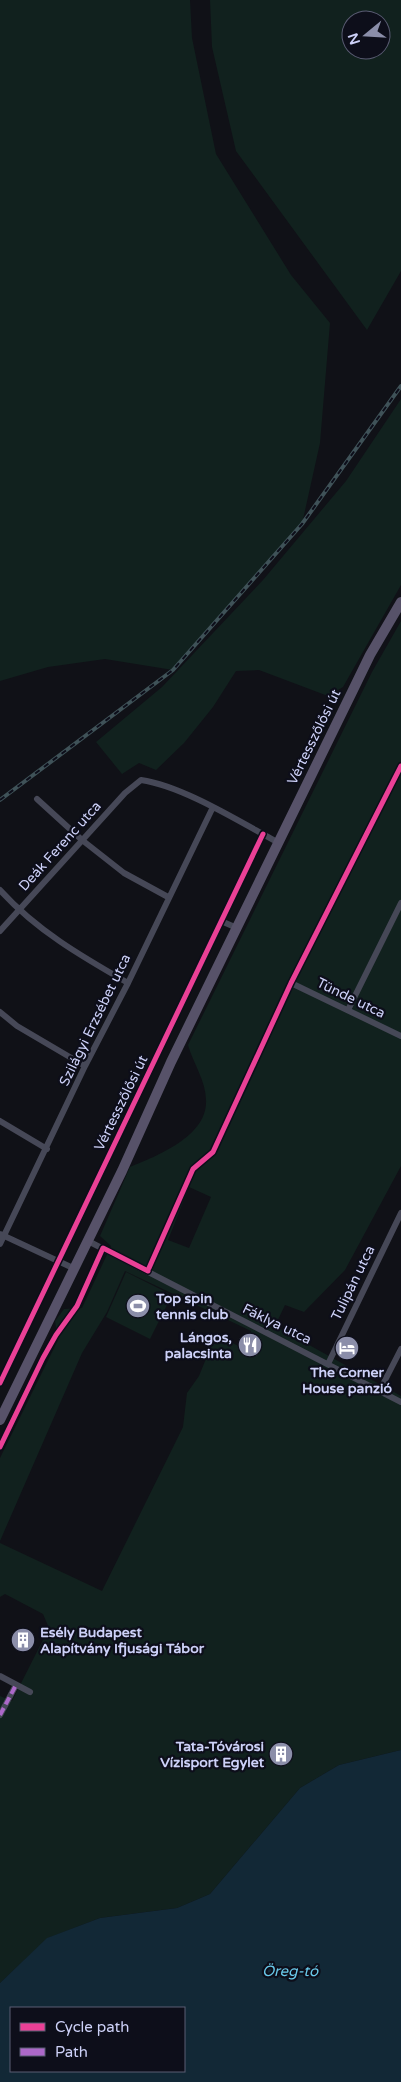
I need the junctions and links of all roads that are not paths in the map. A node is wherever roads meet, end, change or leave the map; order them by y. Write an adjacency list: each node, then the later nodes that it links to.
1 (401, 602): 6 (main road, Vértesszőlősi út)
2 (37, 799): 5 (street)
3 (213, 807): 4 (street); 5 (street, Deák Ferenc utca); 8 (street, Szilágyi Erzsébet utca)
4 (263, 834): 6 (street); 11 (street, Vértesszőlősi út)
5 (82, 840): 8 (street); 10 (street, Deák Ferenc utca)
6 (279, 843): 12 (main road, Vértesszőlősi út)
7 (0, 890): 10 (street)
8 (168, 897): 14 (street, Szilágyi Erzsébet utca)
9 (401, 902): 16 (street)
10 (19, 911): 13 (street, Deák Ferenc utca); 14 (street)
11 (221, 921): 12 (street); 26 (street, Vértesszőlősi út)
12 (237, 928): 24 (main road, Vértesszőlősi út)
13 (0, 931)
14 (128, 983): 19 (street, Szilágyi Erzsébet utca)
15 (291, 983): 16 (street, Tünde utca)
16 (348, 1010): 18 (street, Tünde utca)
17 (0, 1012): 19 (street)
18 (401, 1036)
19 (85, 1066): 21 (street, Szilágyi Erzsébet utca)
20 (0, 1122): 21 (street)
21 (46, 1149): 23 (street, Szilágyi Erzsébet utca)
22 (401, 1213): 29 (street, Tulipán utca)
23 (2, 1235): 25 (street, Szilágyi Erzsébet utca); 26 (street)
24 (88, 1241): 27 (main road, Vértesszőlősi út); 29 (street, Fáklya utca)
25 (0, 1244)
26 (58, 1262): 27 (street); 30 (street, Vértesszőlősi út)
27 (74, 1268): 33 (main road, Vértesszőlősi út)
28 (401, 1349): 31 (street)
29 (328, 1364): 31 (street, Fáklya utca)
30 (0, 1383)
31 (379, 1392): 32 (street, Fáklya utca)
32 (401, 1402)
33 (0, 1420)
34 (0, 1676): 35 (street)
35 (16, 1685): 36 (street); 37 (street)
36 (30, 1692)
37 (0, 1715)

